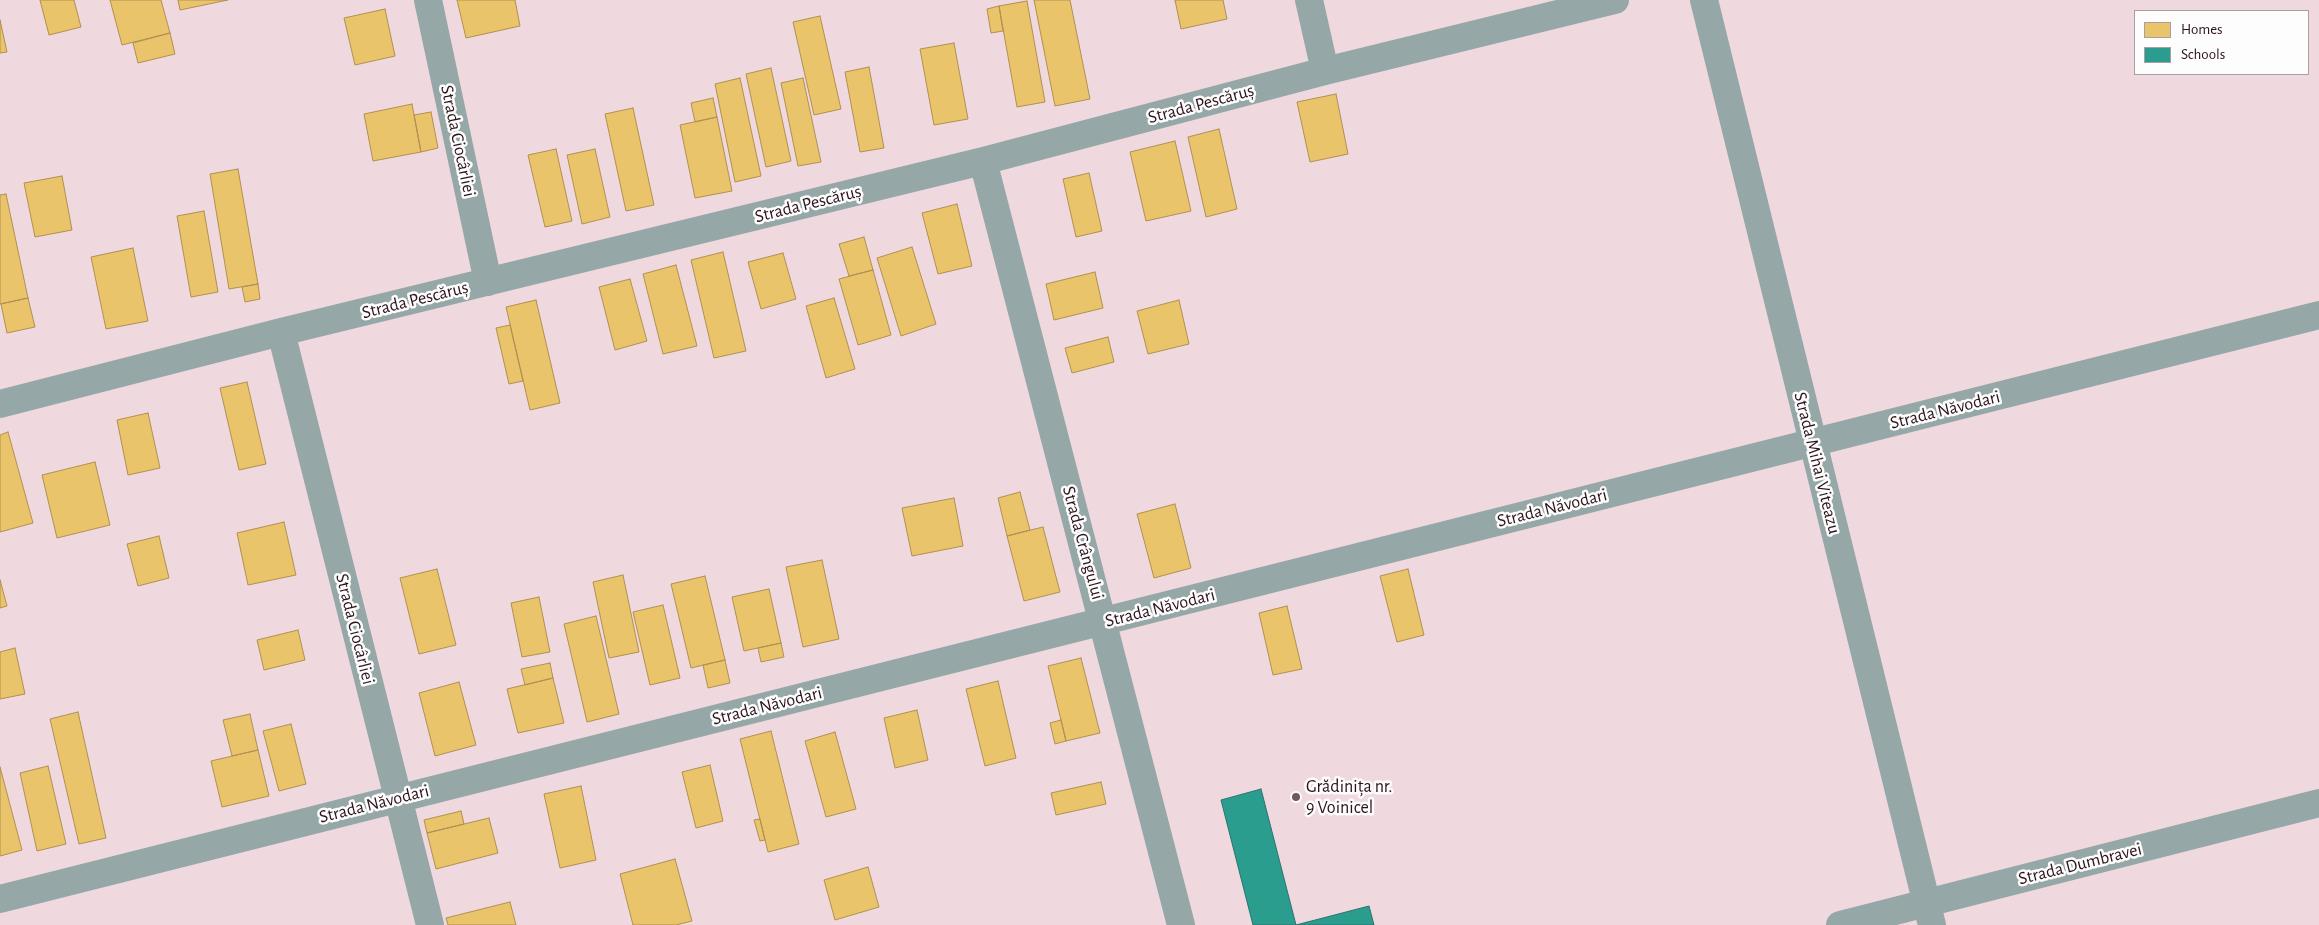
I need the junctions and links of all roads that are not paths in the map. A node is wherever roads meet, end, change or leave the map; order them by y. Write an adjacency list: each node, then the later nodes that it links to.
1 (428, 0): 7 (street, Strada Ciocârliei)
2 (1309, 0): 5 (street)
3 (1615, 0): 5 (street, Strada Pescăruș)
4 (1704, 0): 11 (street, Strada Mihai Viteazu)
5 (1325, 71): 6 (street, Strada Pescăruș)
6 (983, 162): 7 (street, Strada Pescăruș); 12 (street, Strada Crângului)
7 (488, 282): 9 (street, Strada Pescăruș)
8 (2319, 315): 11 (street, Strada Năvodari)
9 (281, 332): 10 (street, Strada Pescăruș); 13 (street, Strada Ciocârliei)
10 (0, 404)
11 (1812, 444): 12 (street, Strada Năvodari); 16 (street, Strada Mihai Viteazu)
12 (1104, 622): 13 (street, Strada Năvodari); 18 (street, Strada Crângului)
13 (397, 798): 15 (street, Strada Năvodari); 17 (street, Strada Ciocârliei)
14 (2319, 803): 16 (street, Strada Dumbravei)
15 (0, 899)
16 (1930, 914): 19 (street, Strada Dumbravei)
17 (430, 925)
18 (1182, 925)
19 (1840, 925)

